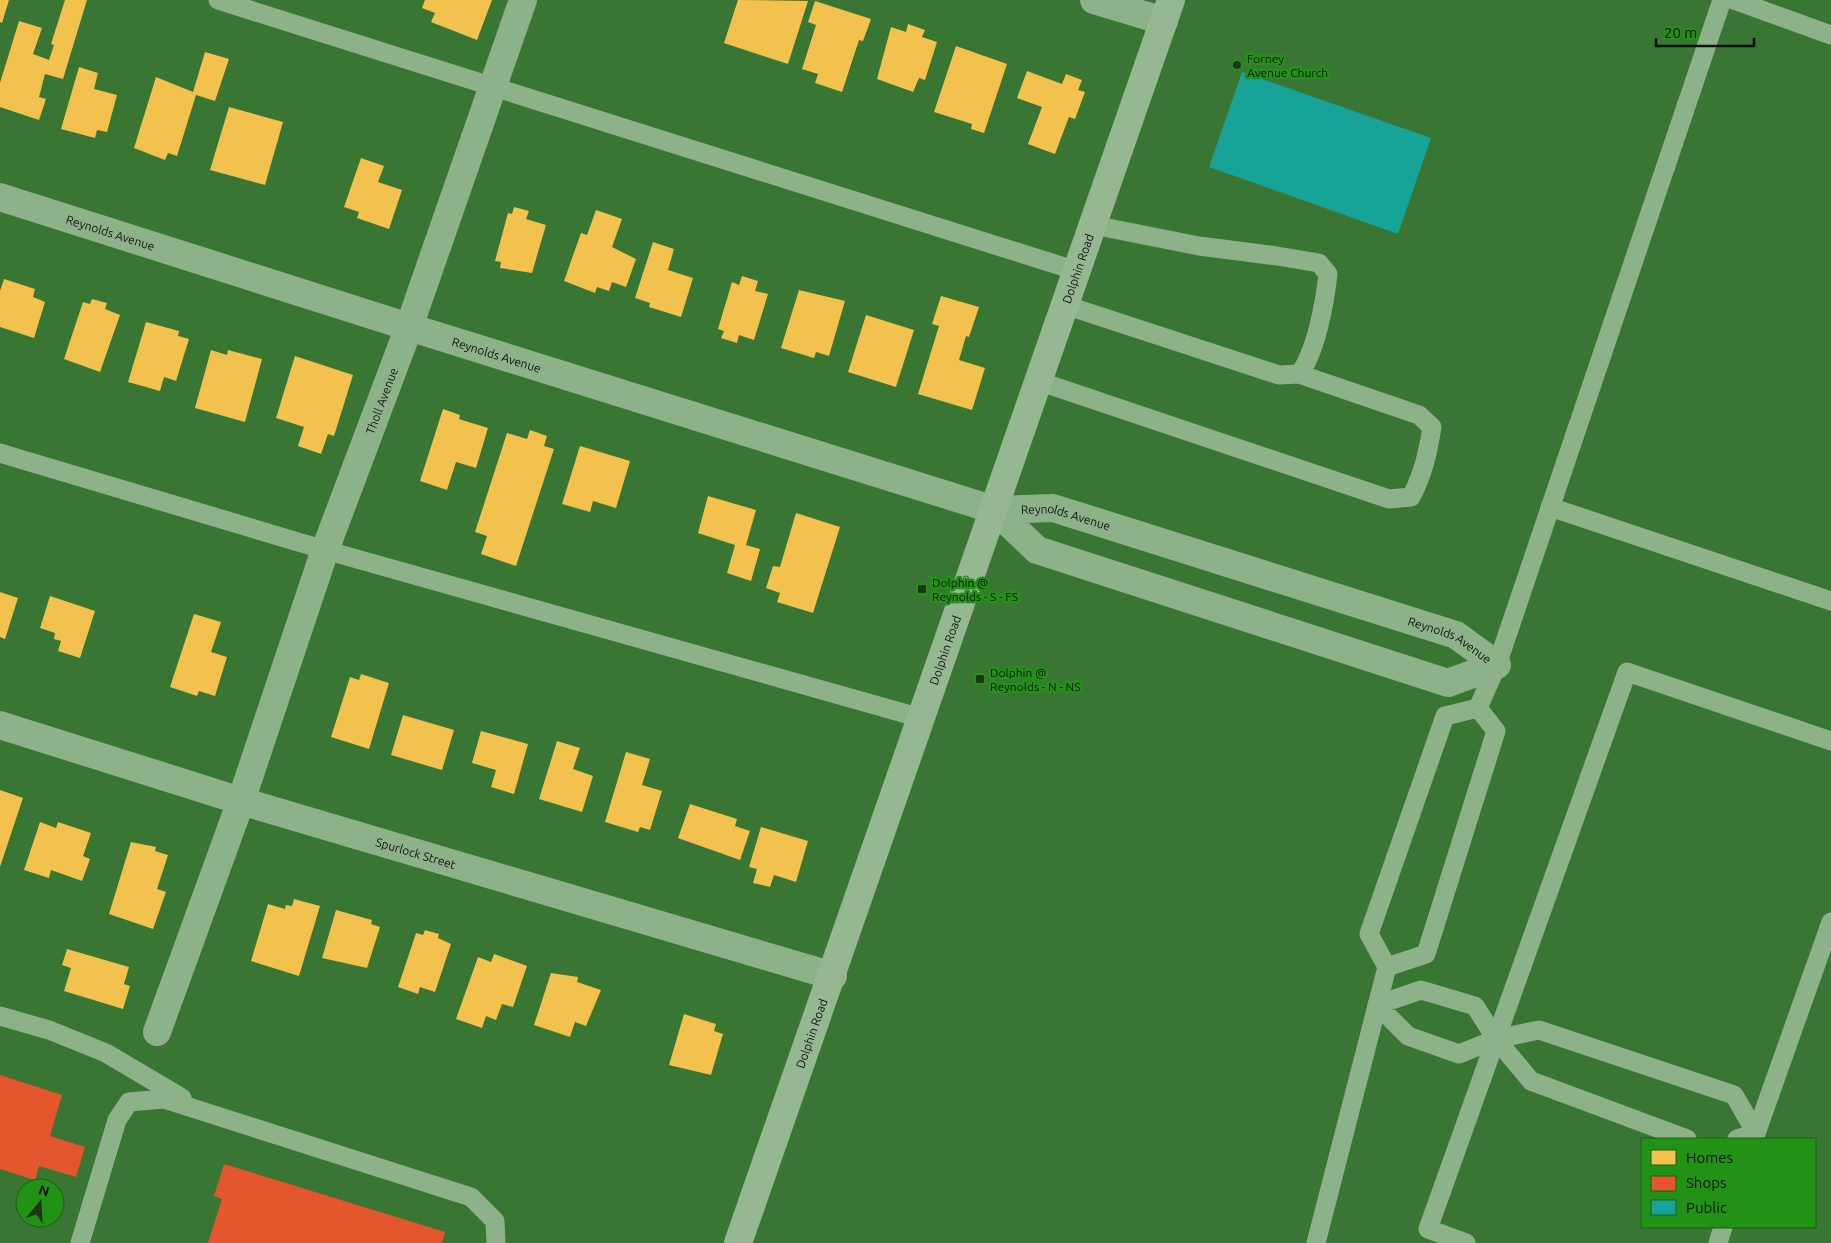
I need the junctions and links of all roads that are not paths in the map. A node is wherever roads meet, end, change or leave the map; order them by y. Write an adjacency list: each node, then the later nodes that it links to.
1 (218, 0): 8 (lane)
2 (523, 0): 8 (street, Tholl Avenue)
3 (1094, 0): 6 (street)
4 (1722, 0): 17 (lane)
5 (1734, 0): 7 (lane)
6 (1167, 11): 10 (main road, Dolphin Road)
7 (1831, 35)
8 (492, 88): 11 (lane); 13 (street, Tholl Avenue)
9 (0, 197): 13 (street, Reynolds Avenue)
10 (1093, 225): 11 (main road, Dolphin Road); 14 (lane)
11 (1077, 271): 12 (main road, Dolphin Road)
12 (1065, 305): 14 (lane); 15 (main road, Dolphin Road)
13 (408, 327): 18 (street, Reynolds Avenue); 19 (street, Tholl Avenue)
14 (1299, 374): 15 (lane)
15 (1038, 382): 18 (main road, Dolphin Road)
16 (0, 453): 19 (lane)
17 (1550, 507): 20 (lane); 21 (lane)
18 (995, 510): 21 (street, Reynolds Avenue); 21 (street, Reynolds Avenue); 23 (main road, Dolphin Road)
19 (324, 550): 23 (lane); 26 (street, Tholl Avenue)
20 (1831, 601)
21 (1497, 666): 22 (lane)
22 (1478, 708): 28 (lane); 28 (lane)
23 (921, 718): 29 (main road, Dolphin Road)
24 (0, 724): 26 (street, Spurlock Street)
25 (1831, 741): 33 (lane)
26 (241, 801): 29 (street, Spurlock Street); 32 (street, Tholl Avenue)
27 (1831, 922): 35 (lane)
28 (1387, 967): 30 (lane)
29 (833, 976): 40 (main road, Dolphin Road)
30 (1377, 1005): 33 (lane); 33 (lane); 41 (lane)
31 (0, 1016): 34 (lane)
32 (157, 1032)
33 (1496, 1039): 35 (lane); 36 (lane); 42 (lane)
34 (204, 1111): 38 (lane); 39 (lane)
35 (1755, 1136)
36 (1684, 1138)
37 (1723, 1228): 43 (lane)
38 (80, 1243)
39 (496, 1243)
40 (738, 1243)
41 (1316, 1243)
42 (1466, 1243)
43 (1718, 1243)

